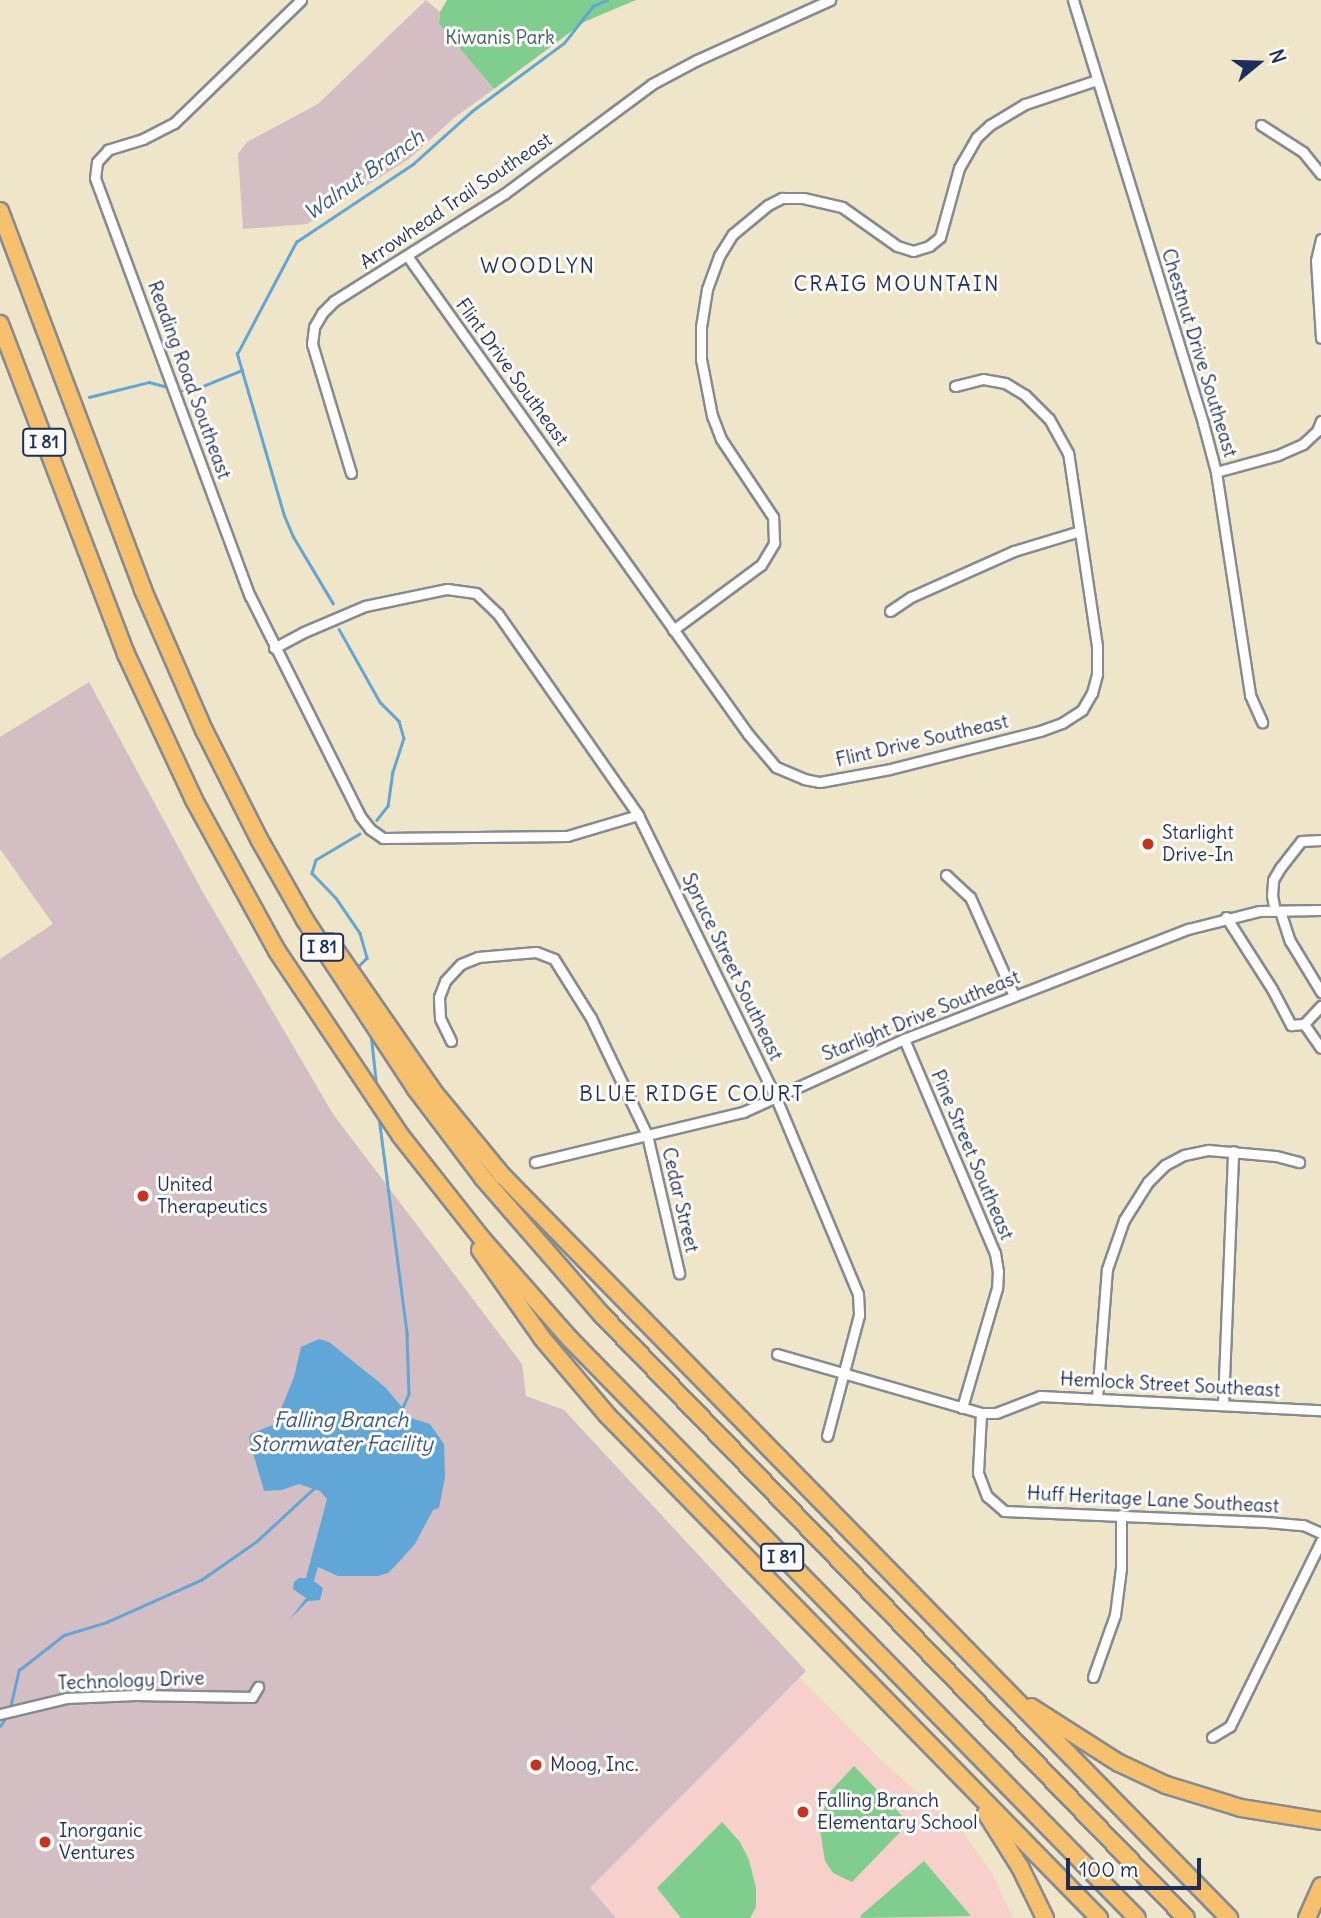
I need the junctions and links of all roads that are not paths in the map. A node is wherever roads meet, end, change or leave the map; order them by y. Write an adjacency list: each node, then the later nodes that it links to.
1 (301, 0): 19 (street, Reading Road Southeast)
2 (830, 0): 9 (street, Arrowhead Trail Southeast)
3 (1073, 0): 4 (street, Chestnut Drive Southeast)
4 (1097, 80): 14 (street, Chestnut Drive Southeast); 18 (street)
5 (1261, 125): 6 (street)
6 (1321, 174)
7 (0, 211): 22 (highway, I 81)
8 (1321, 239): 11 (street)
9 (408, 257): 15 (street, Arrowhead Trail Southeast); 18 (street, Flint Drive Southeast)
10 (0, 324): 40 (highway, I 81)
11 (1321, 338)
12 (955, 386): 16 (street, Flint Drive Southeast)
13 (1321, 421): 14 (street)
14 (1216, 472): 20 (street, Chestnut Drive Southeast)
15 (351, 473)
16 (1080, 531): 17 (street); 18 (street, Flint Drive Southeast)
17 (890, 611)
18 (673, 629)
19 (274, 648): 21 (street, Reading Road Southeast); 21 (street, Spruce Street Southeast)
20 (1262, 722)
21 (638, 816): 35 (street, Spruce Street Southeast)
22 (259, 839): 55 (highway); 64 (highway, I 81)
23 (1321, 840): 26 (street)
24 (946, 875): 29 (street)
25 (1321, 910): 26 (street, Starlight Drive Southeast)
26 (1278, 911): 27 (street, Starlight Drive Southeast); 28 (street)
27 (1226, 917): 29 (street, Starlight Drive Southeast); 31 (street)
28 (1321, 992)
29 (1014, 996): 32 (street, Starlight Drive Southeast)
30 (1321, 1006): 31 (street)
31 (1304, 1024): 34 (street)
32 (904, 1039): 35 (street, Starlight Drive Southeast); 46 (street, Pine Street Southeast)
33 (451, 1041): 36 (street, Cedar Street)
34 (1321, 1048)
35 (776, 1098): 36 (street, Starlight Drive Southeast); 43 (street, Spruce Street Southeast)
36 (647, 1135): 38 (street, Starlight Drive Southeast); 41 (street, Cedar Street)
37 (1233, 1152): 39 (street); 44 (street); 45 (street)
38 (535, 1162)
39 (1299, 1162)
40 (438, 1186): 58 (highway); 63 (highway, I 81)
41 (679, 1273)
42 (777, 1354): 43 (street, Hemlock Street Southeast)
43 (843, 1374): 46 (street, Hemlock Street Southeast); 49 (street, Spruce Street Southeast)
44 (1097, 1398): 45 (street, Hemlock Street Southeast); 48 (street, Hemlock Street Southeast)
45 (1223, 1404): 47 (street, Hemlock Street Southeast)
46 (962, 1408): 48 (street, Hemlock Street Southeast)
47 (1321, 1410)
48 (981, 1413): 50 (street, Huff Heritage Lane Southeast)
49 (827, 1436)
50 (1121, 1515): 51 (street, Huff Heritage Lane Southeast); 53 (street)
51 (1321, 1533)
52 (1321, 1541): 57 (street)
53 (1093, 1677)
54 (258, 1687): 56 (street, Technology Drive)
55 (1007, 1692): 59 (highway); 65 (highway)
56 (0, 1714)
57 (1212, 1737)
58 (955, 1772): 61 (highway); 62 (highway)
59 (1319, 1821)
60 (1321, 1885): 66 (highway)
61 (1045, 1918)
62 (1099, 1918)
63 (1137, 1918)
64 (1186, 1918)
65 (1229, 1918)
66 (1307, 1918)

